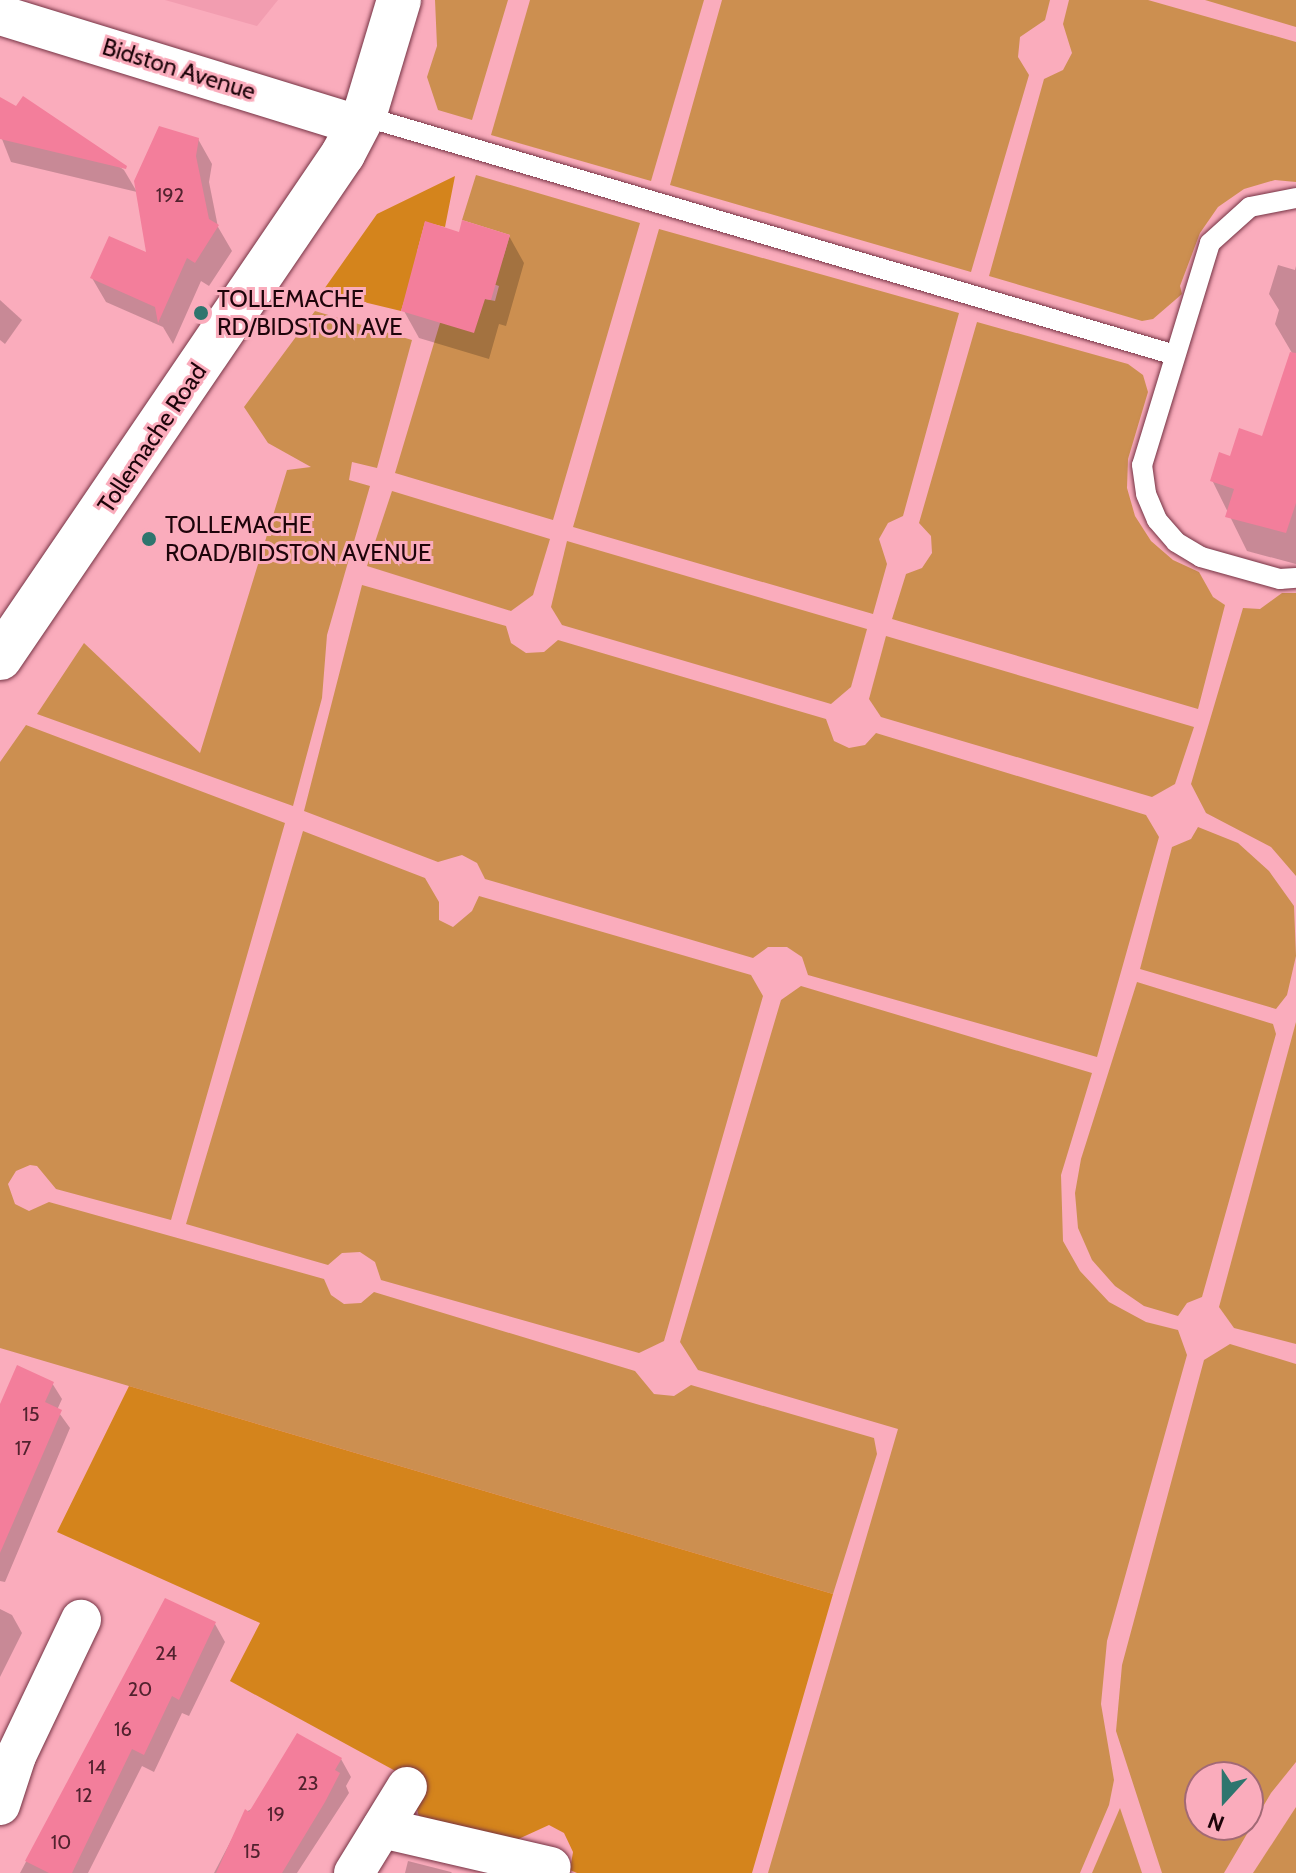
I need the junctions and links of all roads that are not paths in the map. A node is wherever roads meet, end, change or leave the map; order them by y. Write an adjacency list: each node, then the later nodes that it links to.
1 (399, 0): 3 (street, Tollemache Road)
2 (0, 15): 3 (street, Bidston Avenue)
3 (361, 120): 5 (lane); 7 (street, Tollemache Road)
4 (1296, 198): 5 (lane)
5 (1175, 355): 6 (lane)
6 (1296, 578)
7 (0, 658)
8 (81, 1620): 9 (street)
9 (8, 1753): 11 (street)
10 (407, 1787): 12 (street)
11 (0, 1805)
12 (382, 1828): 13 (street); 14 (street)
13 (551, 1867)
14 (354, 1873)

